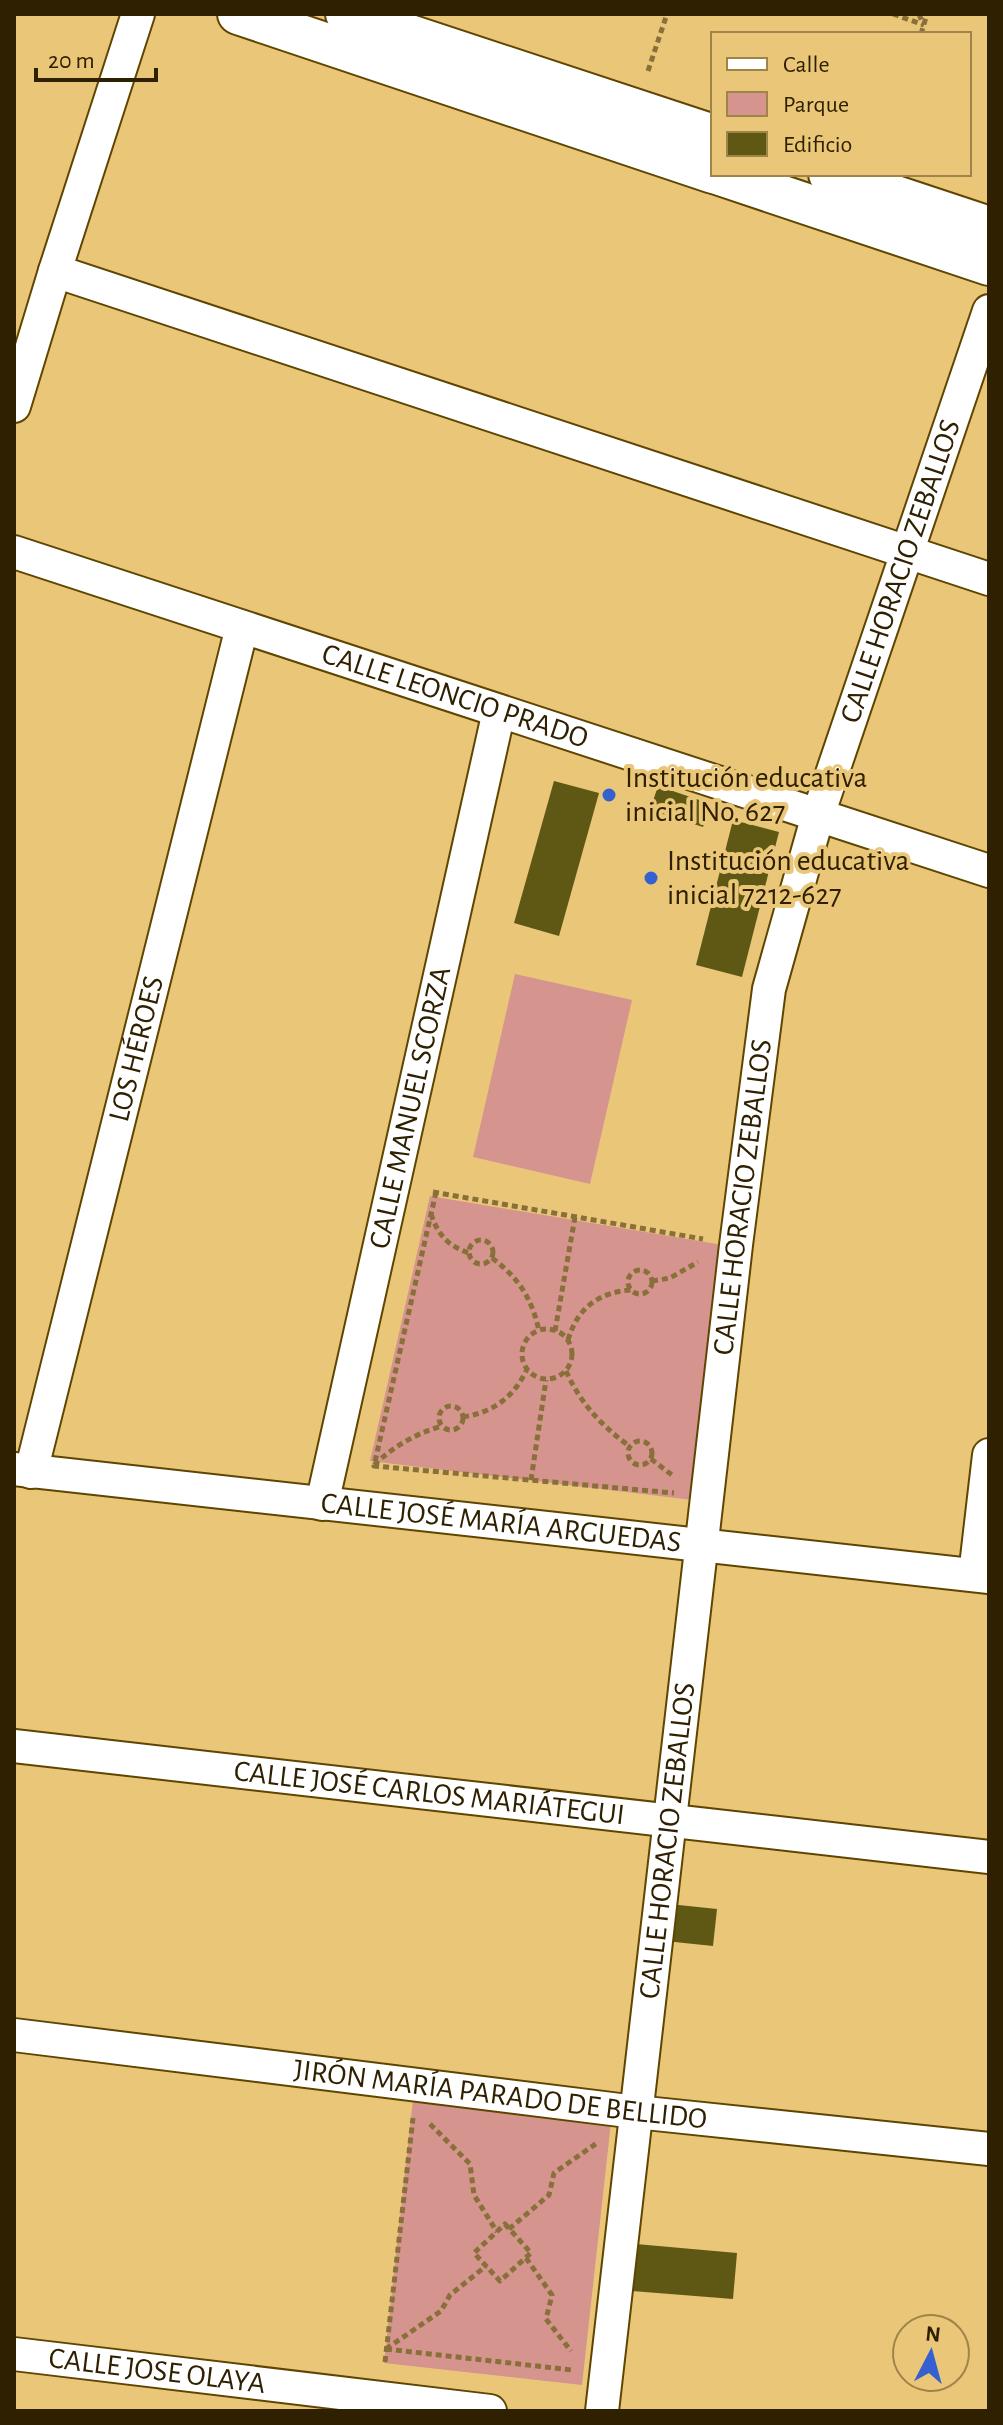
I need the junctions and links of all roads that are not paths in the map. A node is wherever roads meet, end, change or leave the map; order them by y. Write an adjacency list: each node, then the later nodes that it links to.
1 (138, 14): 10 (street)
2 (238, 14): 5 (street)
3 (346, 14): 4 (street)
4 (711, 134)
5 (711, 172)
6 (724, 176): 9 (street)
7 (835, 176): 8 (street)
8 (989, 227)
9 (989, 265)
10 (55, 271): 12 (street); 14 (street)
11 (989, 311): 14 (street, CALLE HORACIO ZEBALLOS)
12 (14, 406)
13 (14, 552): 16 (street, CALLE LEONCIO PRADO)
14 (908, 552): 15 (street); 18 (street, CALLE HORACIO ZEBALLOS)
15 (989, 579)
16 (242, 627): 17 (street, CALLE LEONCIO PRADO); 21 (street, LOS HÉROES)
17 (499, 711): 18 (street, CALLE LEONCIO PRADO); 22 (street, CALLE MANUEL SCORZA)
18 (818, 815): 19 (street, CALLE LEONCIO PRADO); 23 (street, CALLE HORACIO ZEBALLOS)
19 (989, 871)
20 (989, 1455): 24 (street)
21 (22, 1470): 22 (street, CALLE JOSÉ MARÍA ARGUEDAS)
22 (322, 1504): 23 (street, CALLE JOSÉ MARÍA ARGUEDAS)
23 (701, 1544): 24 (street, CALLE JOSÉ MARÍA ARGUEDAS); 26 (street, CALLE HORACIO ZEBALLOS)
24 (982, 1576)
25 (14, 1746): 26 (street, CALLE JOSÉ CARLOS MARIÁTEGUI)
26 (670, 1819): 27 (street, CALLE JOSÉ CARLOS MARIÁTEGUI); 29 (street, CALLE HORACIO ZEBALLOS)
27 (989, 1857)
28 (14, 2035): 29 (street, JIRÓN MARÍA PARADO DE BELLIDO)
29 (636, 2112): 30 (street, JIRÓN MARÍA PARADO DE BELLIDO); 33 (street, CALLE HORACIO ZEBALLOS)
30 (989, 2149)
31 (14, 2354): 32 (street, CALLE JOSE OLAYA)
32 (490, 2411)
33 (602, 2411)

